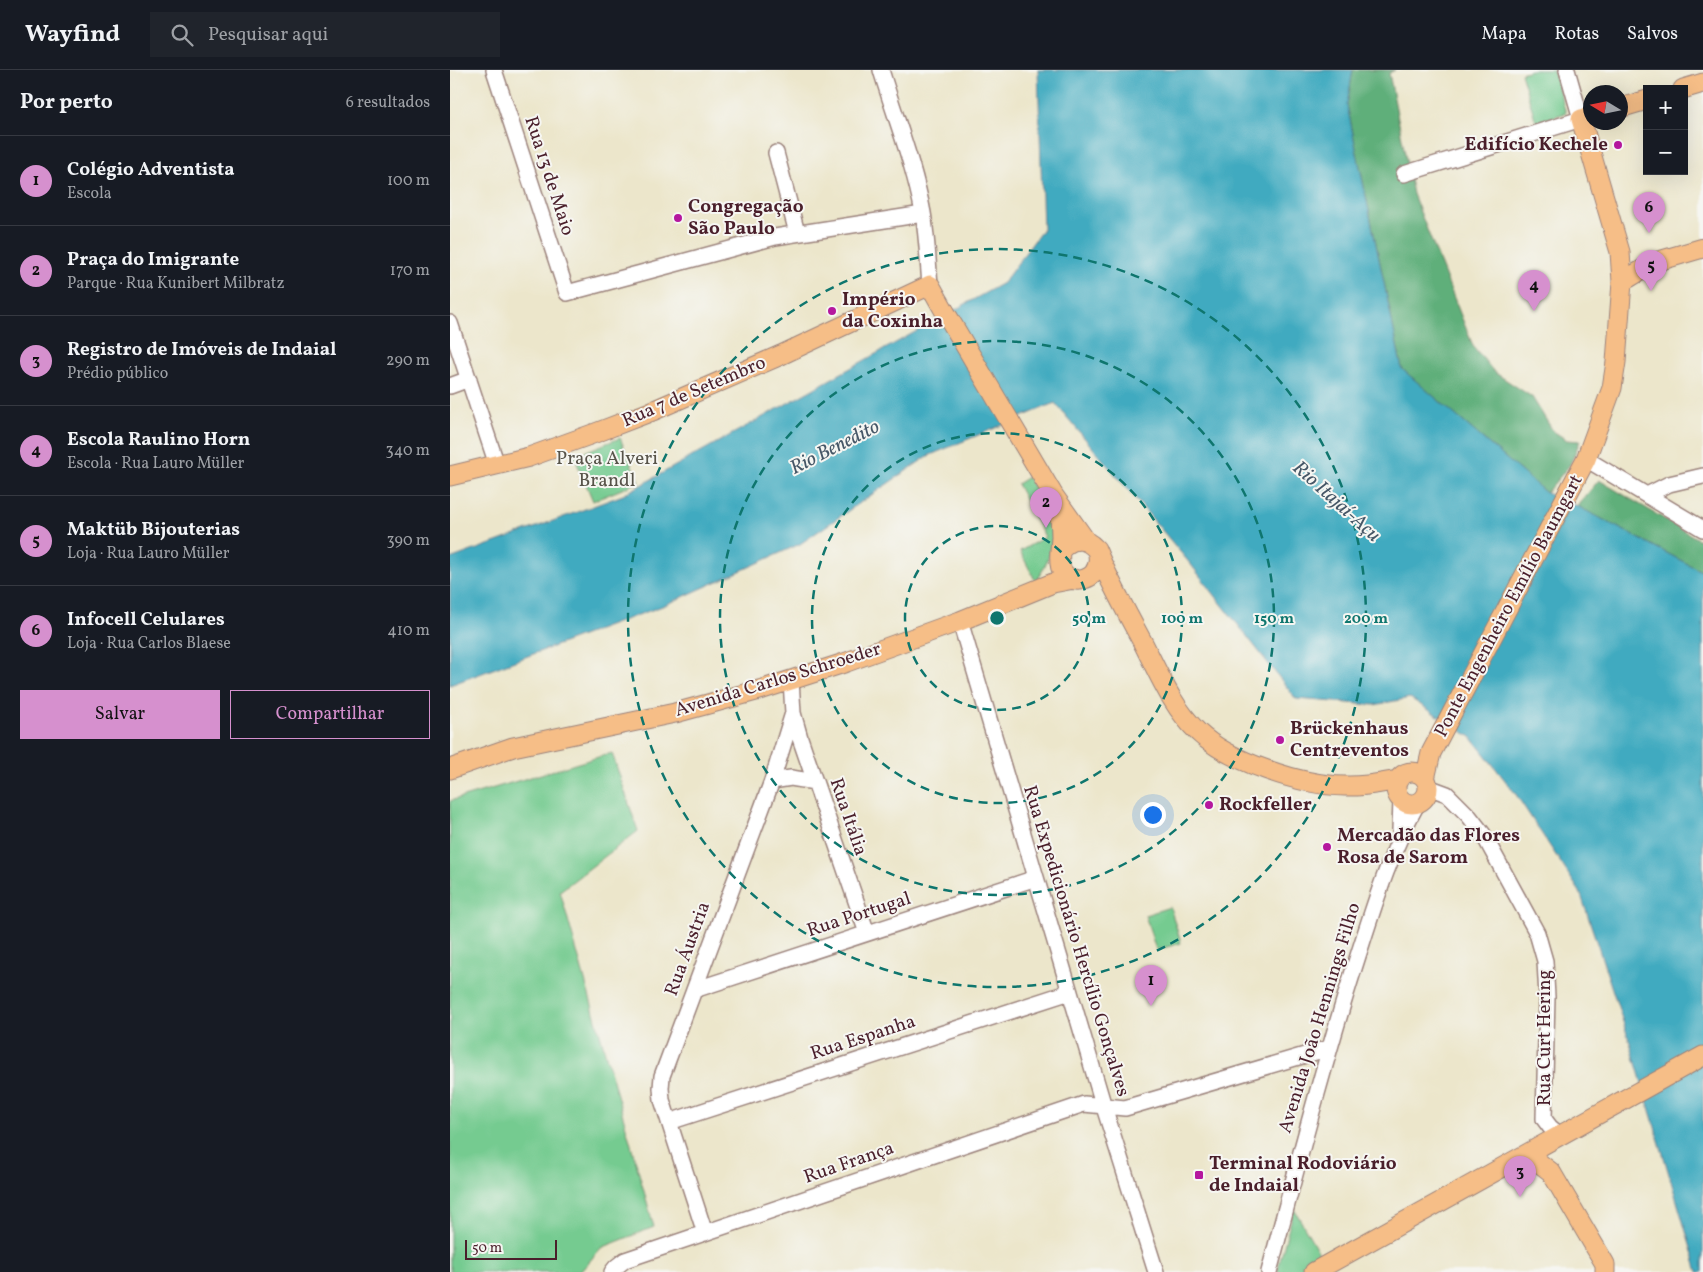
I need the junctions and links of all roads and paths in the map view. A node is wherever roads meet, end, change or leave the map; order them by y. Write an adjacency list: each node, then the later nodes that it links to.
1 (494, 70): 14 (street, Rua 13 de Maio)
2 (881, 70): 13 (street)
3 (1567, 70): 8 (street)
4 (1703, 83): 5 (main road)
5 (1688, 88)
6 (1643, 101): 7 (main road)
7 (1628, 106)
8 (1583, 110)
9 (1583, 119): 12 (street)
10 (1589, 130): 16 (main road, Ponte Engenheiro Emílio Baumgart)
11 (776, 153): 14 (street)
12 (1404, 174)
13 (923, 214): 14 (street); 19 (street)
14 (797, 233)
15 (1703, 248): 17 (main road)
16 (1620, 252): 17 (main road); 18 (main road, Ponte Engenheiro Emílio Baumgart)
17 (1655, 262): 18 (main road)
18 (1622, 282): 23 (main road, Ponte Engenheiro Emílio Baumgart)
19 (930, 285): 24 (main road, Rua 7 de Setembro); 28 (main road)
20 (450, 323): 21 (street)
21 (468, 379): 22 (street); 24 (street)
22 (450, 386)
23 (1586, 459): 27 (street); 42 (main road, Ponte Engenheiro Emílio Baumgart)
24 (497, 465): 25 (main road, Rua 7 de Setembro)
25 (450, 476)
26 (1703, 476): 27 (street)
27 (1647, 495): 29 (street)
28 (1054, 496): 30 (main road); 31 (main road)
29 (1703, 529)
30 (1086, 541): 31 (main road); 32 (main road)
31 (1059, 554): 33 (main road); 34 (main road)
32 (1098, 555): 33 (main road); 35 (main road)
33 (1077, 580): 34 (main road, Avenida Carlos Schroeder); 35 (main road)
34 (1042, 587): 36 (main road, Avenida Carlos Schroeder)
35 (1126, 610): 42 (main road)
36 (960, 621): 37 (main road, Avenida Carlos Schroeder); 43 (street, Rua Expedicionário Hercílio Gonçalves)
37 (791, 680): 38 (street, Rua Áustria); 39 (main road, Avenida Carlos Schroeder)
38 (794, 713): 40 (street, Rua Áustria); 41 (street, Rua Itália)
39 (450, 769)
40 (772, 781): 41 (street); 45 (street, Rua Áustria)
41 (815, 782): 44 (street, Rua Itália)
42 (1411, 788): 47 (street, Avenida João Hennings Filho); 51 (street, Rua Curt Hering)
43 (1036, 878): 44 (street, Rua Portugal); 46 (street, Rua Expedicionário Hercílio Gonçalves)
44 (867, 933): 45 (street, Rua Portugal)
45 (694, 990): 50 (street, Rua Áustria)
46 (1070, 992): 49 (street, Rua Expedicionário Hercílio Gonçalves); 50 (street, Rua Espanha)
47 (1329, 1048): 49 (street, Rua França); 57 (street, Avenida João Hennings Filho)
48 (1703, 1056): 51 (main road)
49 (1104, 1107): 54 (street, Rua França); 56 (street, Rua Expedicionário Hercílio Gonçalves)
50 (669, 1122): 54 (street, Rua Áustria)
51 (1560, 1135): 52 (main road); 53 (main road)
52 (1523, 1156): 53 (main road); 58 (main road)
53 (1551, 1172): 59 (main road)
54 (705, 1233): 55 (street, Rua França)
55 (612, 1272)
56 (1156, 1272)
57 (1269, 1272)
58 (1314, 1272)
59 (1605, 1272)

